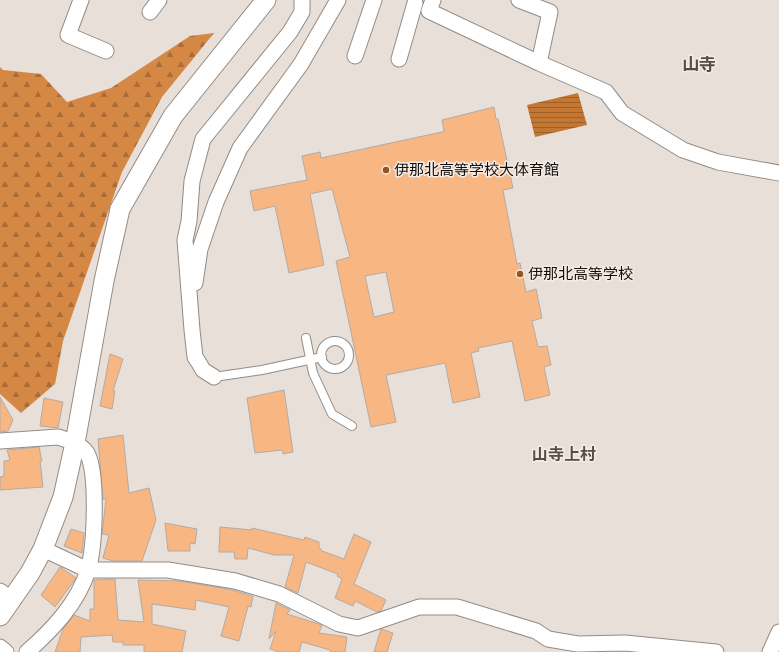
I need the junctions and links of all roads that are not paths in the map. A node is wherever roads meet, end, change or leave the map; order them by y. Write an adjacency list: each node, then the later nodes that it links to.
1 (81, 0): 11 (street)
2 (159, 0): 10 (street)
3 (266, 0): 23 (street)
4 (302, 0): 16 (street)
5 (338, 0): 16 (street)
6 (374, 0): 12 (street)
7 (519, 0): 14 (street)
8 (412, 2): 9 (street); 13 (street)
9 (431, 5): 14 (street)
10 (150, 12)
11 (106, 52)
12 (355, 56)
13 (398, 59)
14 (539, 63): 15 (street)
15 (779, 173)
16 (190, 309): 20 (street)
17 (306, 338): 19 (lane)
18 (322, 357): 19 (lane)
19 (309, 359): 20 (lane); 21 (lane)
20 (214, 377)
21 (352, 426)
22 (0, 441): 23 (street)
23 (75, 443): 24 (street); 25 (street)
24 (43, 549): 25 (street); 26 (street)
25 (88, 570): 29 (street); 32 (street)
26 (6, 595): 27 (street)
27 (0, 616)
28 (779, 632): 34 (street)
29 (546, 646): 33 (street)
30 (0, 647): 31 (street)
31 (6, 652)
32 (27, 652)
33 (716, 652)
34 (770, 652)

